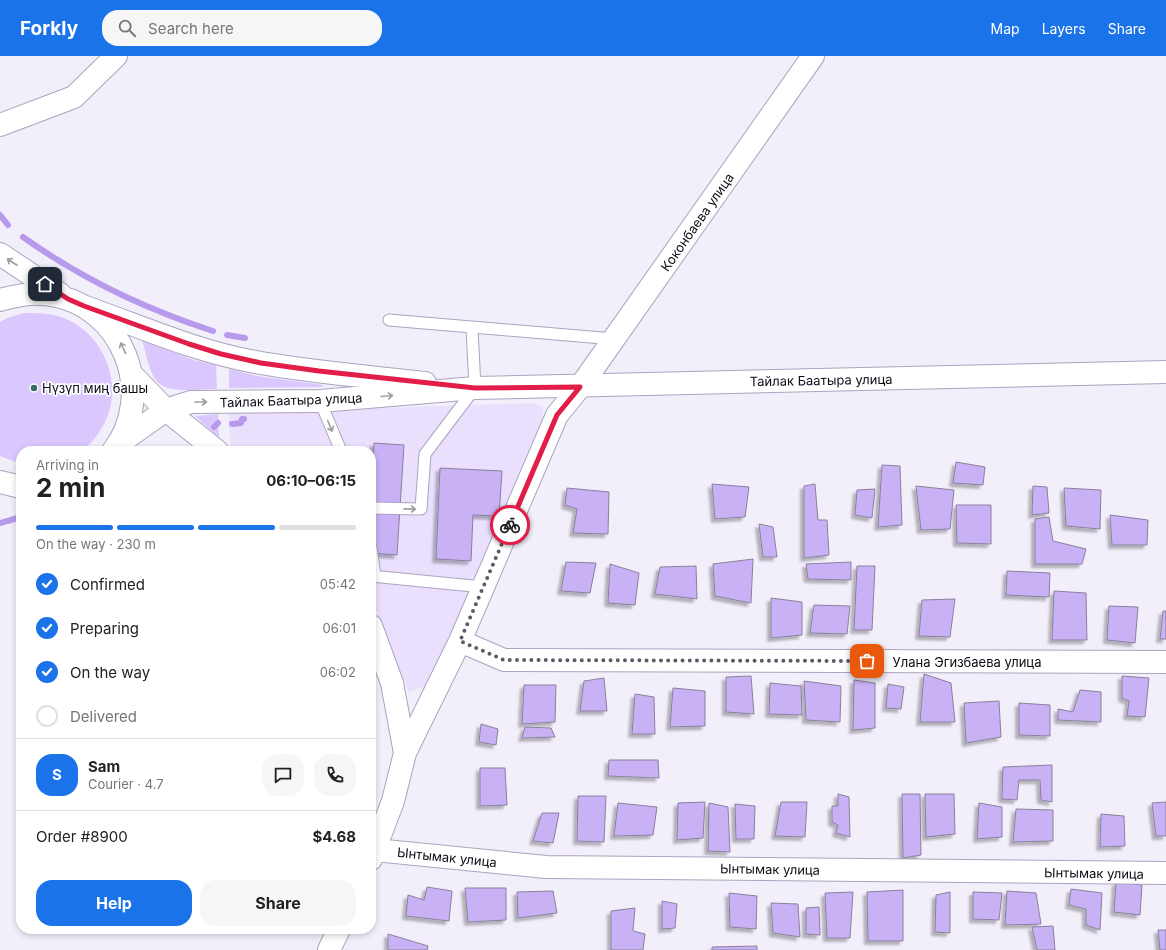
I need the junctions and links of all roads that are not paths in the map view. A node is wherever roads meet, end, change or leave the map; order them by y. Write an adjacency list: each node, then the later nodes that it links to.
1 (116, 56): 3 (street)
2 (813, 56): 9 (street, Коконбаева улица)
3 (0, 125)
4 (0, 254): 6 (street, one-way to 4)
5 (0, 300): 6 (street)
6 (76, 303): 11 (street, one-way to 6); 13 (street, Тайлак Баатыра улица)
7 (389, 320): 8 (lane)
8 (472, 328): 9 (lane); 13 (lane)
9 (614, 339): 12 (street, Коконбаева улица)
10 (1166, 372): 12 (street, Тайлак Баатыра улица)
11 (133, 376): 15 (street); 16 (street)
12 (580, 387): 13 (street, Тайлак Баатыра улица); 26 (street, Коконбаева улица)
13 (475, 388): 14 (street, Тайлак Баатыра улица, one-way to 13); 24 (lane, one-way to 13)
14 (320, 401): 15 (street, Тайлак Баатыра улица, one-way to 14); 19 (lane, one-way to 19)
15 (166, 410): 17 (street, Тайлак Баатыра улица); 18 (street)
16 (117, 446)
17 (119, 446)
18 (211, 446)
19 (339, 446)
20 (0, 482): 21 (street)
21 (16, 487)
22 (16, 489): 23 (street)
23 (0, 492)
24 (376, 508)
25 (376, 576): 26 (lane)
26 (484, 588): 28 (street, Коконбаева улица)
27 (376, 640): 30 (street)
28 (460, 641): 29 (street, Улана Эгизбаева улица); 30 (street, Коконбаева улица)
29 (1166, 662)
30 (405, 753): 31 (street)
31 (376, 846)
32 (376, 854): 33 (street, Ынтымак улица)
33 (1166, 873)
34 (337, 934): 35 (street)
35 (329, 950)

